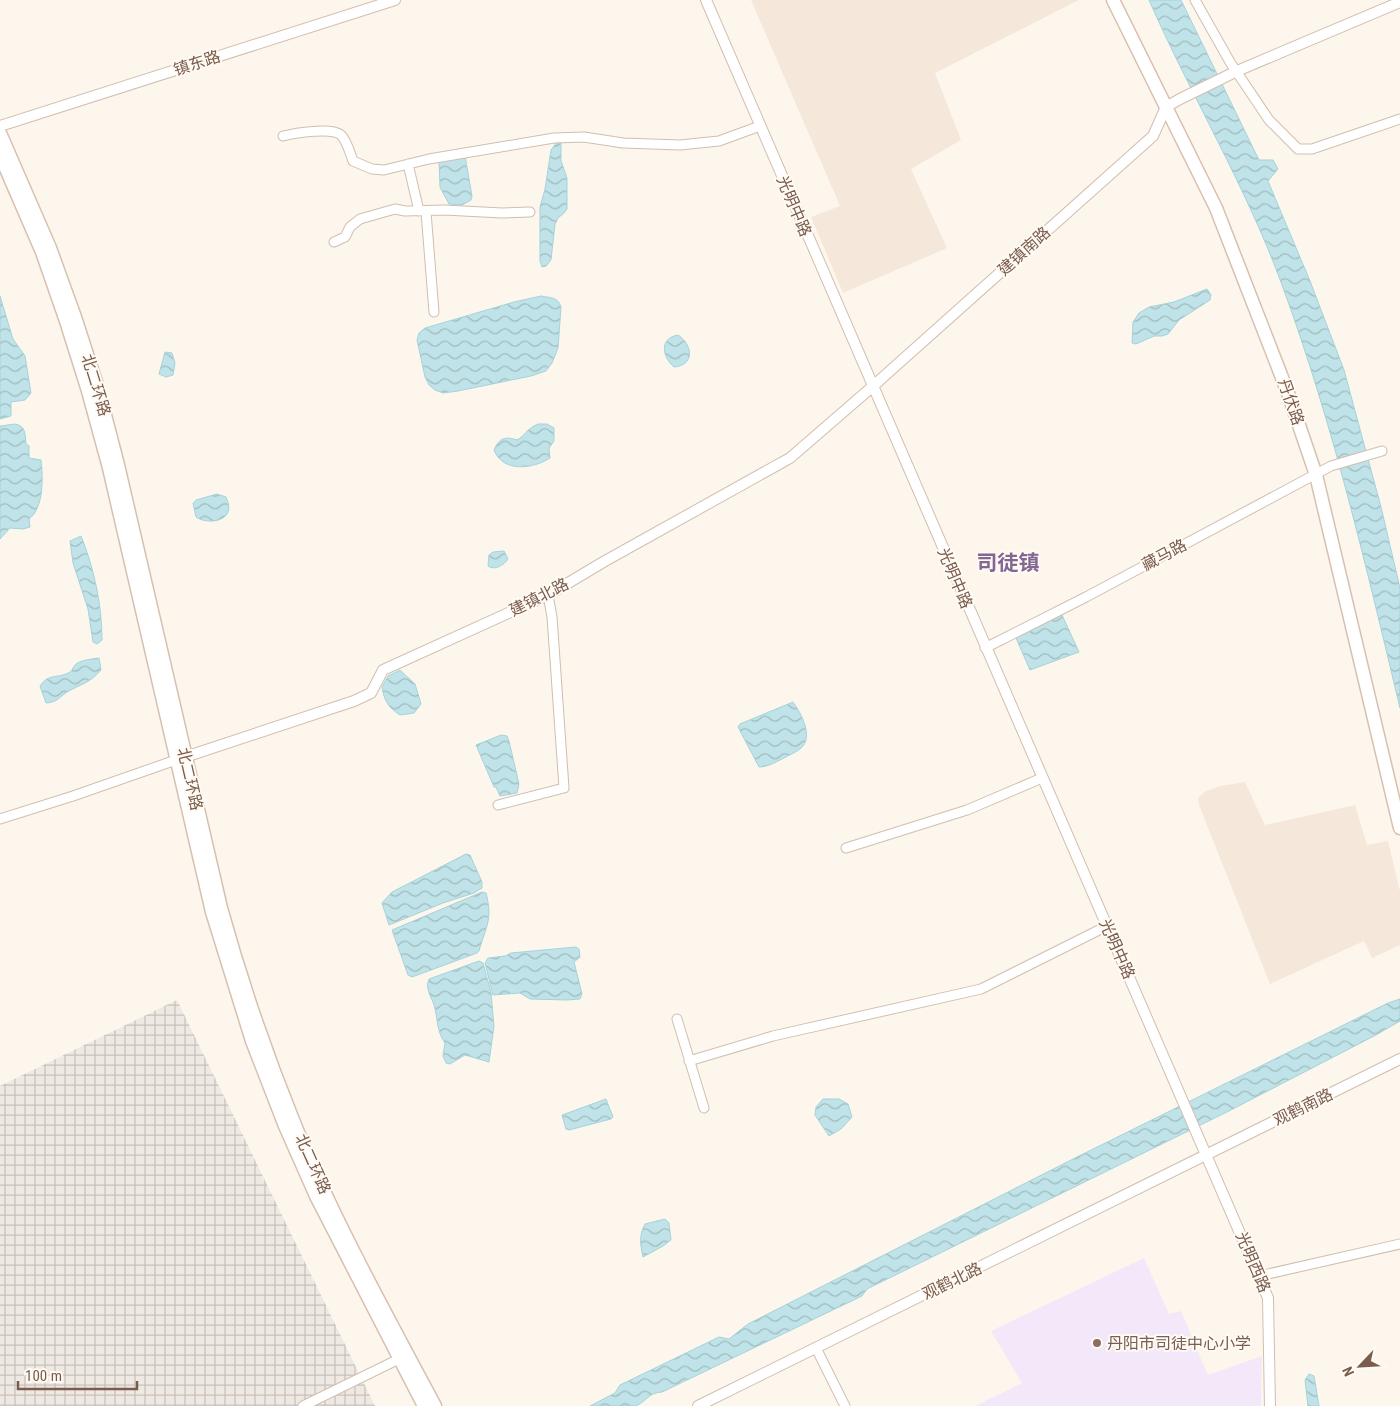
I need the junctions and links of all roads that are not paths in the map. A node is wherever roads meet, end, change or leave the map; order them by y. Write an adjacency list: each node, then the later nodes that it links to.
1 (395, 0): 9 (street, 镇东路)
2 (706, 0): 10 (street, 光明中路)
3 (1113, 0): 7 (main road, 丹伏路)
4 (1195, 0): 6 (street)
5 (1400, 2): 6 (street)
6 (1233, 73): 7 (street); 8 (street)
7 (1166, 107): 19 (street, 建镇南路); 21 (main road, 丹伏路)
8 (1400, 119)
9 (0, 126)
10 (760, 126): 14 (street); 19 (street, 光明中路)
11 (0, 133): 24 (main road, 北二环路)
12 (282, 136): 14 (street)
13 (0, 155): 24 (main road, 北二环路)
14 (408, 164): 15 (street)
15 (423, 211): 16 (street); 17 (street); 18 (street)
16 (530, 212)
17 (334, 242)
18 (434, 312)
19 (872, 387): 22 (street, 建镇北路); 23 (street, 光明中路)
20 (1379, 452): 21 (street, 藏马路)
21 (1316, 475): 23 (street, 藏马路); 28 (main road, 丹伏路)
22 (548, 595): 24 (street, 建镇北路); 26 (street)
23 (985, 648): 25 (street, 光明中路)
24 (180, 758): 27 (street); 39 (main road, 北二环路)
25 (1042, 778): 29 (street); 30 (street, 光明中路)
26 (498, 805)
27 (0, 819)
28 (1400, 828)
29 (846, 848)
30 (1107, 926): 33 (street); 35 (street, 光明中路)
31 (677, 1019): 33 (street)
32 (1400, 1059): 35 (street, 观鹤南路)
33 (689, 1062): 34 (street)
34 (704, 1108)
35 (1206, 1155): 37 (street, 光明西路); 38 (street, 观鹤北路)
36 (1400, 1244): 37 (street)
37 (1259, 1276): 45 (street, 光明西路)
38 (816, 1348): 43 (street, 观鹤北路); 44 (street)
39 (403, 1357): 40 (street); 41 (main road, 北二环路); 42 (main road, 北二环路)
40 (303, 1406)
41 (424, 1406)
42 (434, 1406)
43 (698, 1406)
44 (845, 1406)
45 (1270, 1406)

